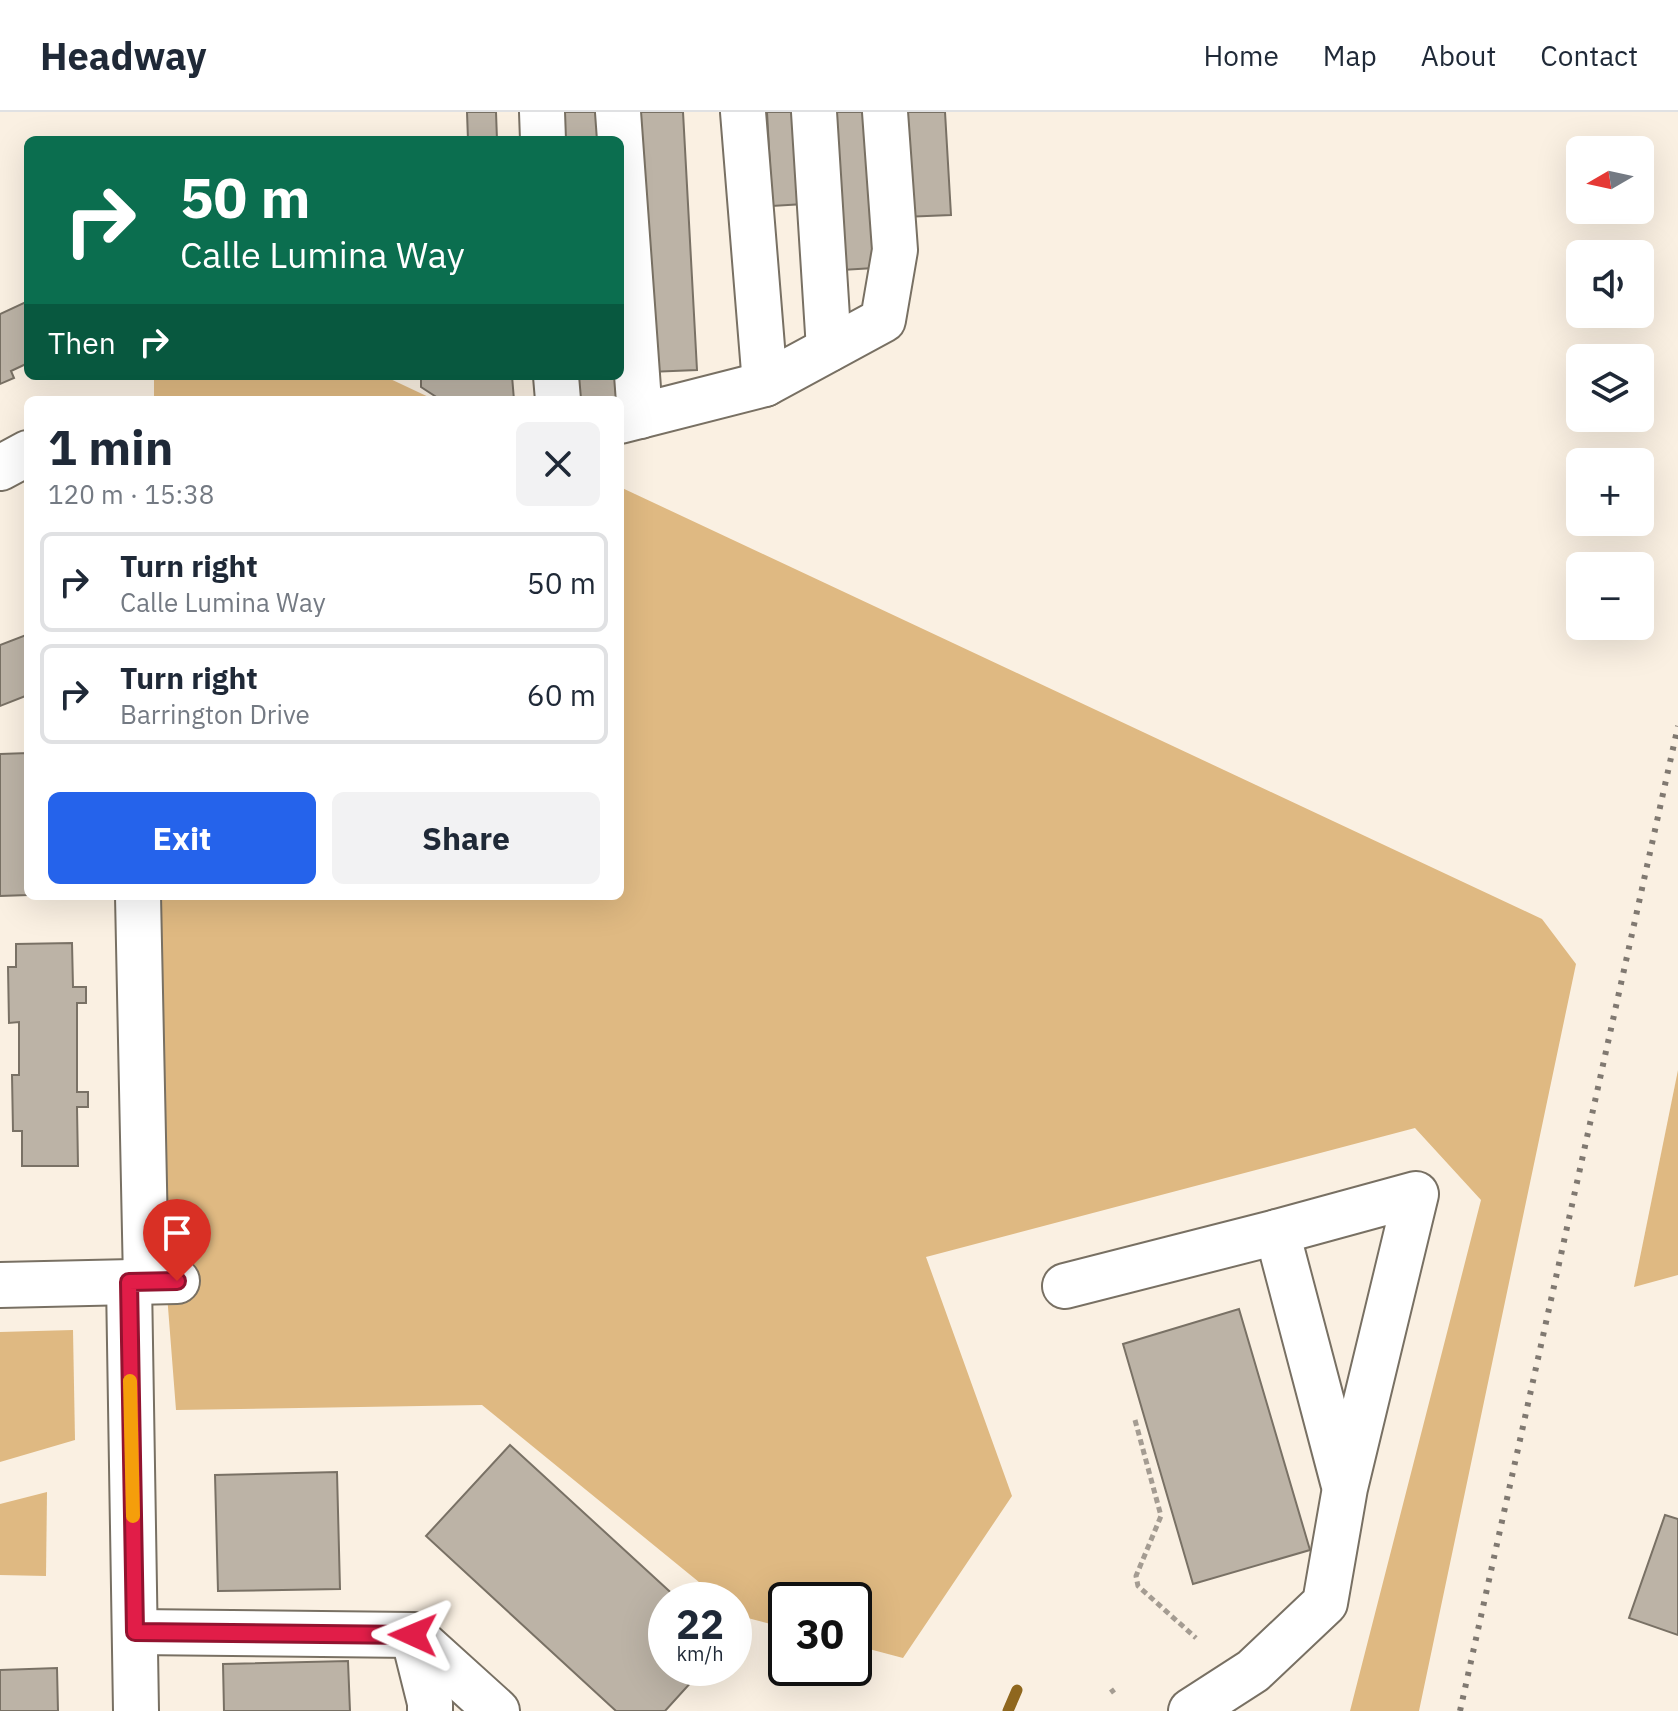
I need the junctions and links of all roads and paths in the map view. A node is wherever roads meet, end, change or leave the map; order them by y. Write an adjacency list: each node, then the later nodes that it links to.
1 (542, 112): 6 (street)
2 (618, 112): 7 (street)
3 (743, 112): 10 (street)
4 (814, 112): 9 (street)
5 (885, 112): 9 (street)
6 (543, 136)
7 (619, 136)
8 (624, 265): 11 (street)
9 (829, 349): 10 (street)
10 (765, 384): 11 (street)
11 (630, 418)
12 (24, 455): 13 (street)
13 (0, 468)
14 (138, 900): 16 (street)
15 (1277, 1232): 18 (street); 20 (street); 20 (street)
16 (150, 1281): 17 (street); 21 (street)
17 (0, 1285)
18 (1065, 1286)
19 (1135, 1420): 23 (path)
20 (1345, 1488): 27 (street)
21 (135, 1632): 22 (street); 24 (street)
22 (413, 1635): 25 (street); 26 (street)
23 (1196, 1638)
24 (136, 1711)
25 (430, 1711)
26 (497, 1711)
27 (1191, 1711)

